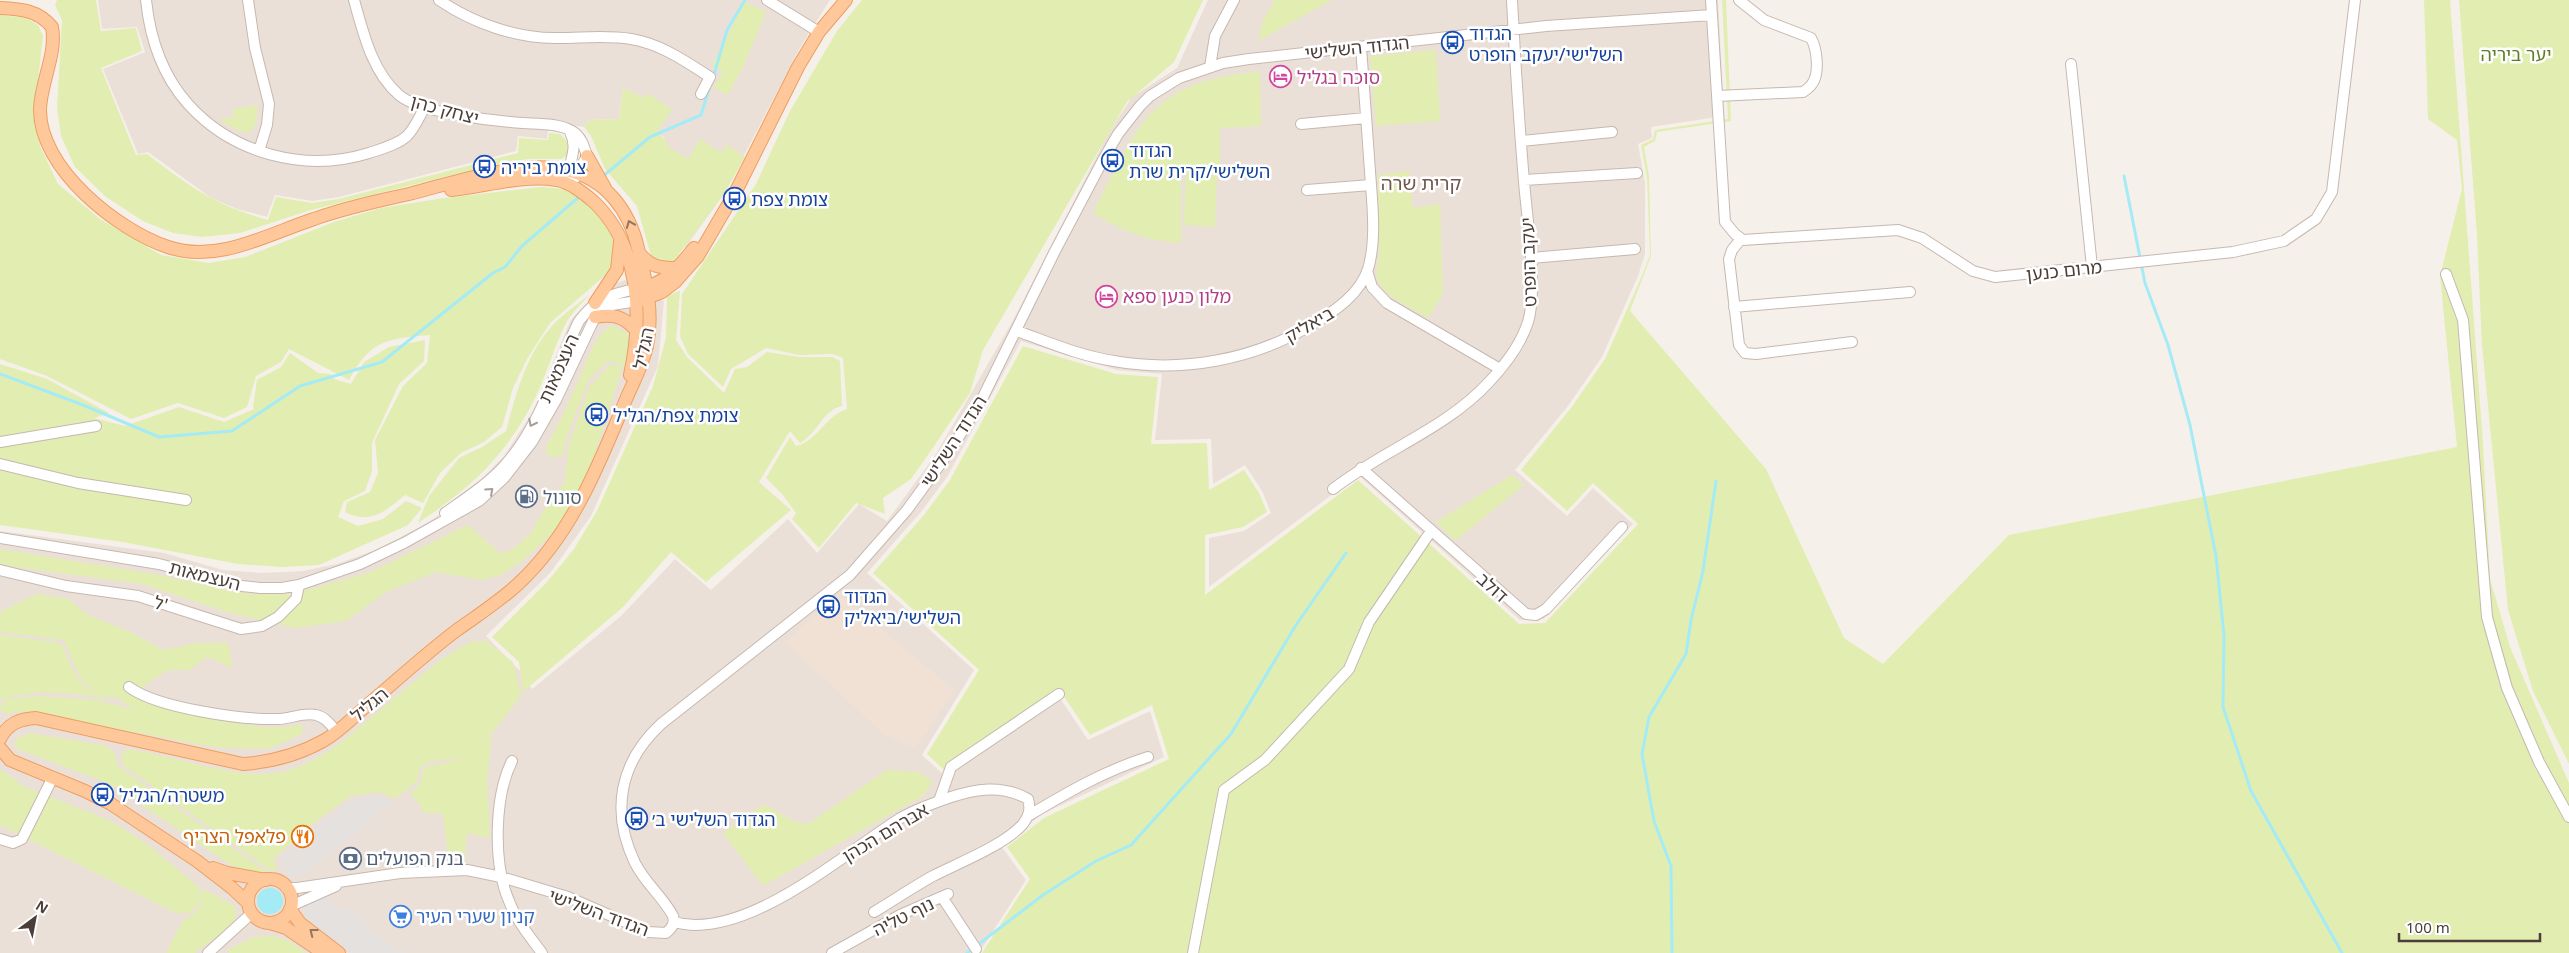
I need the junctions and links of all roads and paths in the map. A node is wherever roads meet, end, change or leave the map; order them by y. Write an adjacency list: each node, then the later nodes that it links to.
1 (146, 0): 27 (street)
2 (248, 0): 27 (street)
3 (354, 0): 21 (street, יצחק כהן)
4 (439, 0): 19 (street)
5 (766, 0): 15 (street)
6 (846, 0): 15 (main road)
7 (1234, 0): 18 (street)
8 (1512, 0): 14 (street)
9 (1711, 0): 13 (street)
10 (1739, 0): 20 (street)
11 (2355, 0): 43 (street, מרום כנען)
12 (0, 8): 36 (main road)
13 (1712, 15): 14 (street, הגדוד השלישי); 20 (street)
14 (1514, 30): 16 (street, הגדוד השלישי); 26 (street, יעקב הופרט)
15 (819, 32): 39 (main road)
16 (1361, 47): 18 (street, הגדוד השלישי); 22 (street, ביאליק)
17 (2071, 64): 43 (street)
18 (1210, 67): 53 (street, הגדוד השלישי)
19 (701, 94)
20 (1717, 96): 38 (street)
21 (425, 107): 24 (street, יצחק כהן); 27 (street)
22 (1366, 118): 23 (street); 33 (street, ביאליק)
23 (1301, 124)
24 (568, 129): 28 (street); 29 (street)
25 (1612, 132): 26 (street)
26 (1521, 140): 31 (street, יעקב הופרט)
27 (259, 151)
28 (587, 156): 29 (street); 34 (main road)
29 (574, 172): 32 (street); 34 (main road); 36 (main road)
30 (1637, 173): 31 (street)
31 (1524, 180): 42 (street, יעקב הופרט)
32 (569, 184): 36 (main road); 37 (main road)
33 (1371, 186): 35 (street); 45 (street, ביאליק)
34 (605, 188): 41 (main road, one-way to 34)
35 (1307, 190)
36 (411, 193)
37 (620, 237): 48 (main road); 49 (main road)
38 (1741, 238): 43 (street, מרום כנען); 50 (street)
39 (706, 240): 44 (main road); 48 (main road)
40 (1635, 249): 42 (street)
41 (640, 254): 44 (main road); 48 (main road)
42 (1531, 258): 55 (street, יעקב הופרט)
43 (2092, 267)
44 (676, 268): 48 (main road)
45 (1367, 271): 53 (street, ביאליק); 55 (street)
46 (2446, 274): 79 (street)
47 (1910, 292): 50 (street)
48 (642, 294): 49 (street, העצמאות); 51 (street, העצמאות); 52 (main road, הגליל); 56 (main road, הגליל)
49 (595, 303): 66 (street, העצמאות, one-way to 66)
50 (1734, 307): 54 (street)
51 (595, 317): 52 (main road); 66 (street, העצמאות, one-way to 51)
52 (635, 329): 56 (main road, הגליל)
53 (1016, 331): 89 (street, הגדוד השלישי)
54 (1852, 342)
55 (1500, 369): 60 (street, יעקב הופרט)
56 (623, 406): 71 (main road, הגליל)
57 (96, 426): 58 (street)
58 (0, 442)
59 (0, 464): 62 (street)
60 (1361, 468): 61 (street, יעקב הופרט); 64 (street, דולב)
61 (1333, 489)
62 (186, 500)
63 (1622, 527): 64 (street, דולב)
64 (1431, 531): 97 (street)
65 (0, 538): 68 (street, העצמאות)
66 (404, 543): 68 (street, העצמאות)
67 (0, 570): 68 (street, ל')
68 (299, 585)
69 (129, 687): 71 (street)
70 (1058, 694): 77 (street)
71 (336, 731): 72 (main road, הגליל)
72 (0, 739)
73 (0, 748): 76 (main road)
74 (1148, 757): 78 (street)
75 (512, 761): 82 (street)
76 (53, 777): 80 (street); 81 (main road)
77 (939, 802): 78 (street, אברהם הכהן); 89 (street, אברהם הכהן)
78 (1028, 816): 88 (street)
79 (2569, 817)
80 (0, 839)
81 (197, 861): 84 (main road); 87 (main road)
82 (501, 876): 83 (street, הגדוד השלישי); 89 (street, הגדוד השלישי); 95 (street)
83 (356, 879): 85 (street, הגדוד השלישי); 86 (street, הגדוד השלישי)
84 (266, 880): 85 (main road); 87 (main road)
85 (286, 888): 86 (main road)
86 (290, 907): 90 (main road); 94 (main road, one-way to 86)
87 (250, 908): 90 (main road); 92 (street)
88 (874, 912)
89 (674, 922)
90 (270, 923): 93 (main road)
91 (976, 949): 96 (street, נוף טליה)
92 (208, 953)
93 (323, 953)
94 (339, 953)
95 (542, 953)
96 (832, 953)
97 (1193, 953)

